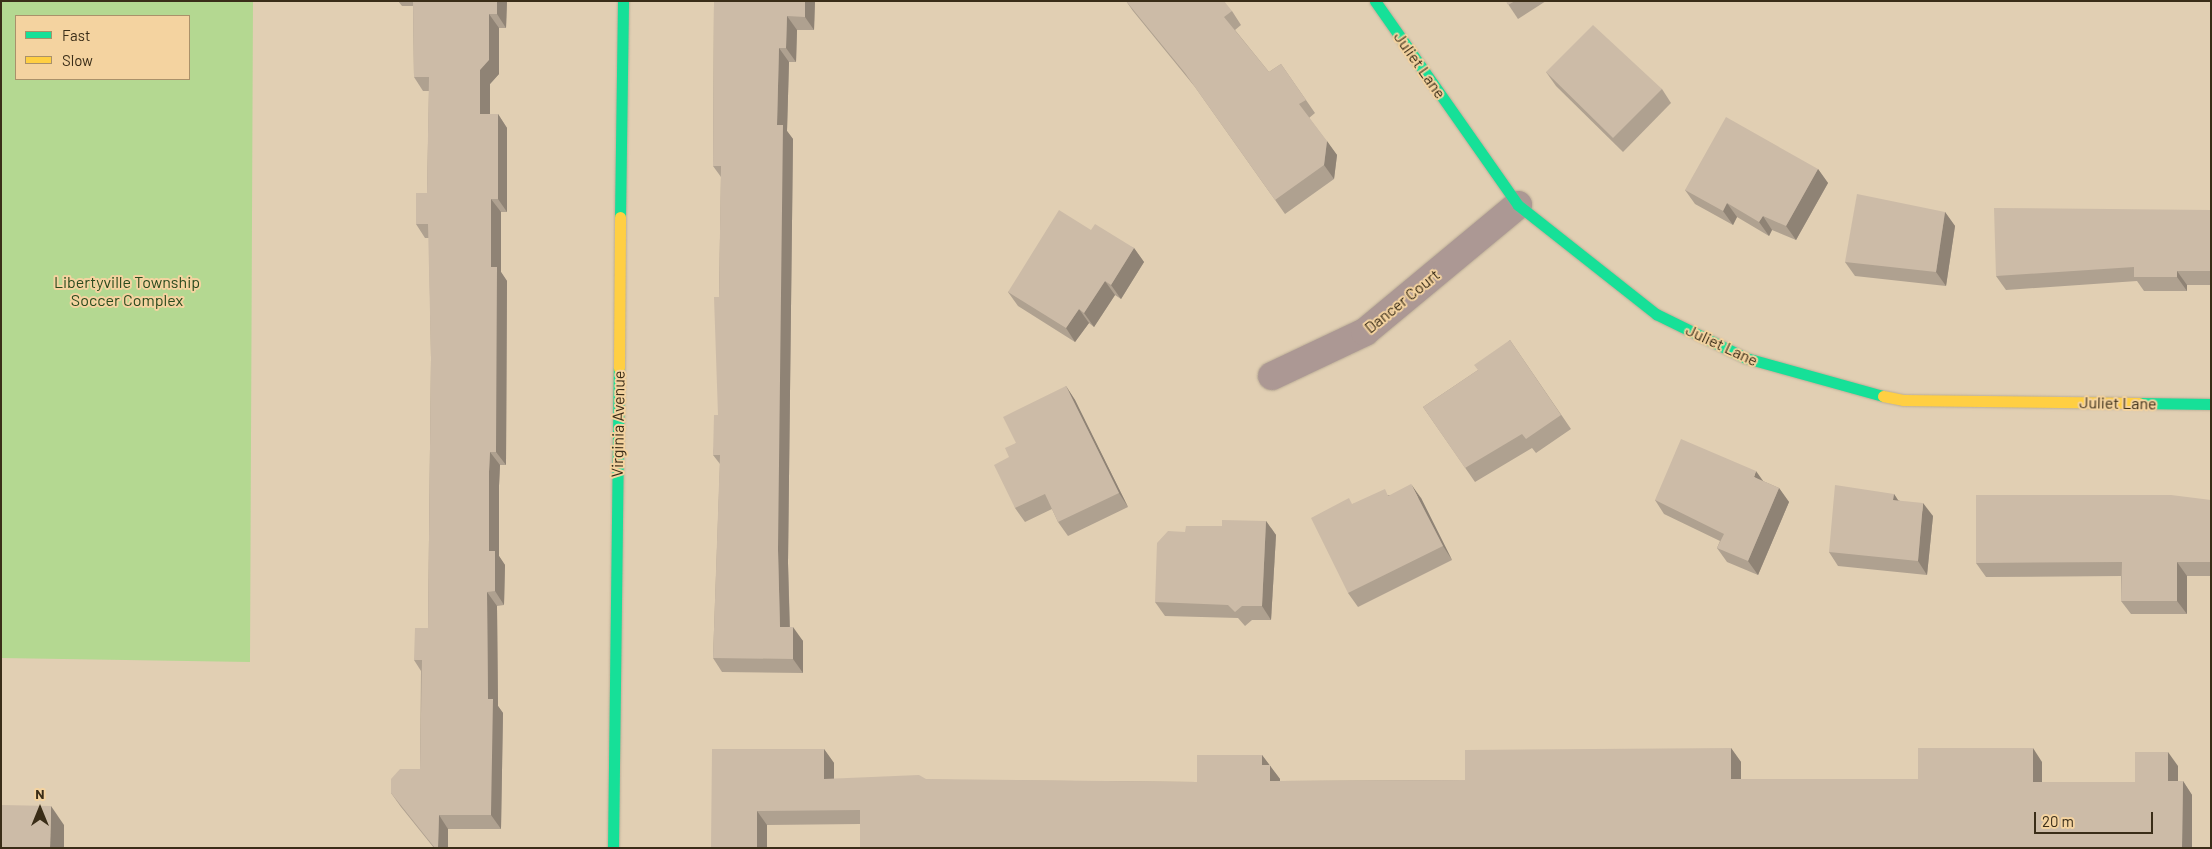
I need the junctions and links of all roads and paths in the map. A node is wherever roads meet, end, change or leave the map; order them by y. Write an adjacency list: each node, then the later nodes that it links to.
1 (623, 1): 6 (street, Virginia Avenue)
2 (1375, 1): 3 (street, Juliet Lane)
3 (1518, 205): 4 (street, Dancer Court); 5 (street, Juliet Lane)
4 (1272, 376)
5 (2211, 404)
6 (613, 848)

